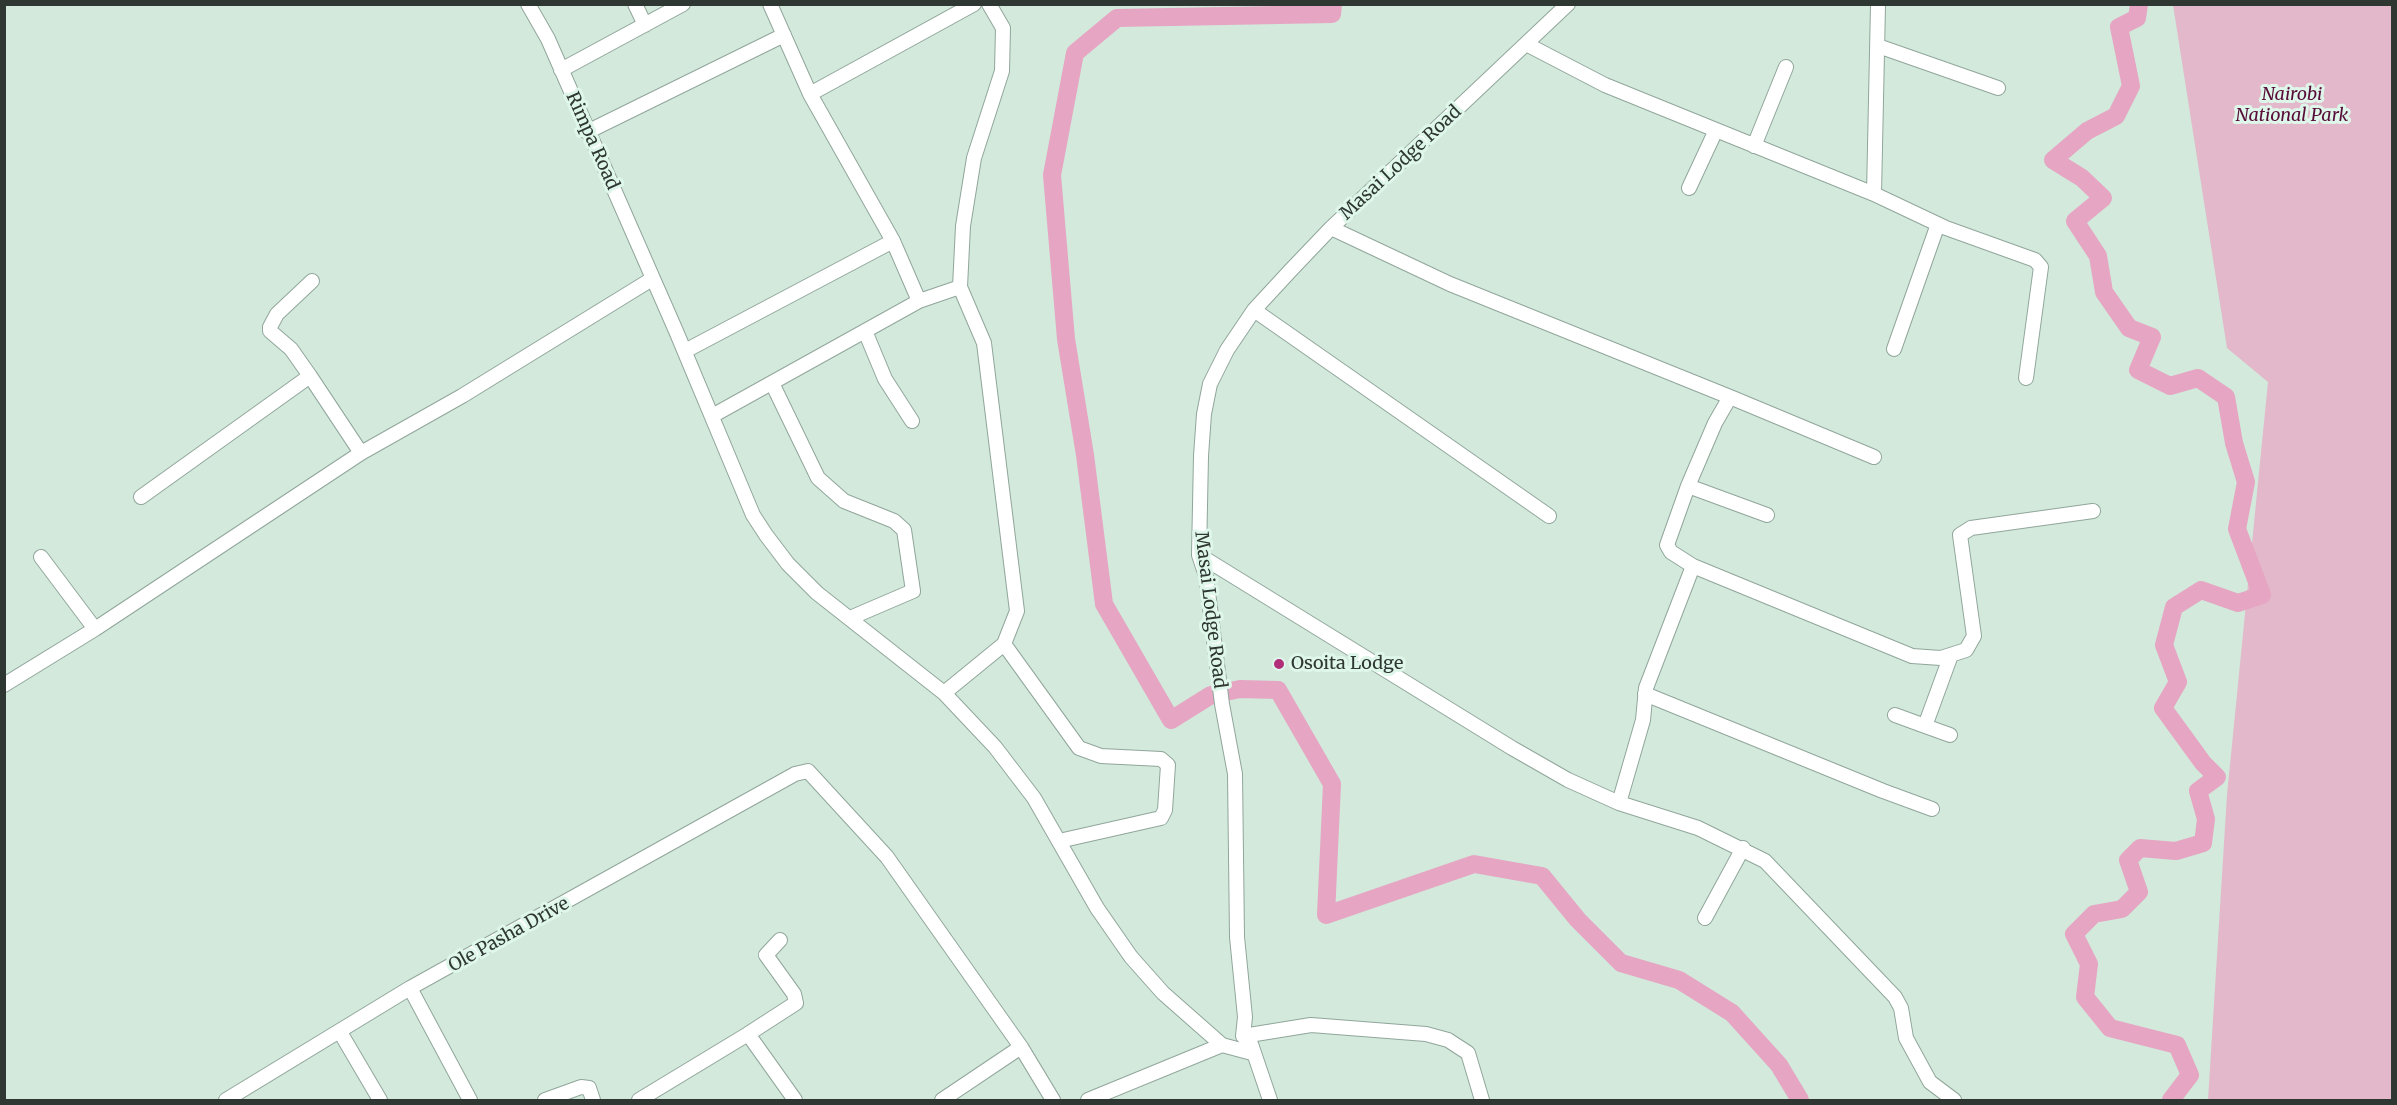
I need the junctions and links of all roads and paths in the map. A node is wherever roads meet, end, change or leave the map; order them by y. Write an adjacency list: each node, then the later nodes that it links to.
1 (528, 4): 14 (street, Rimpa Road)
2 (635, 4): 9 (street)
3 (683, 4): 9 (street)
4 (770, 4): 10 (street)
5 (974, 4): 16 (street)
6 (989, 4): 27 (street)
7 (1568, 4): 11 (street, Masai Lodge Road)
8 (1878, 5): 12 (street)
9 (645, 25): 14 (street)
10 (784, 35): 16 (street); 18 (street)
11 (1528, 45): 17 (street); 23 (street, Masai Lodge Road)
12 (1878, 46): 15 (street); 21 (street)
13 (1786, 67): 19 (street)
14 (561, 70): 18 (street, Rimpa Road)
15 (1998, 88)
16 (810, 94): 24 (street)
17 (1716, 130): 19 (street); 20 (street)
18 (587, 132): 25 (street, Rimpa Road)
19 (1754, 146): 21 (street)
20 (1689, 188)
21 (1874, 194): 22 (street)
22 (1938, 224): 31 (street); 34 (street)
23 (1331, 228): 29 (street, Masai Lodge Road); 36 (street)
24 (893, 241): 28 (street); 32 (street)
25 (652, 279): 32 (street, Rimpa Road); 39 (street)
26 (312, 281): 33 (street)
27 (960, 287): 28 (street); 51 (street)
28 (919, 301): 30 (street)
29 (1254, 310): 45 (street); 46 (street, Masai Lodge Road)
30 (865, 331): 35 (street); 38 (street)
31 (1894, 350)
32 (685, 351): 37 (street, Rimpa Road)
33 (310, 376): 39 (street); 42 (street)
34 (2026, 378)
35 (772, 383): 37 (street); 49 (street)
36 (1730, 397): 40 (street); 41 (street)
37 (712, 416): 49 (street, Rimpa Road)
38 (912, 421)
39 (361, 453): 50 (street)
40 (1874, 457)
41 (1688, 486): 44 (street); 48 (street)
42 (141, 497)
43 (2093, 510): 52 (street)
44 (1767, 515)
45 (1549, 516)
46 (1199, 555): 59 (street); 68 (street, Masai Lodge Road)
47 (41, 557): 50 (street)
48 (1693, 566): 52 (street); 55 (street)
49 (850, 618): 54 (street, Rimpa Road)
50 (96, 629): 53 (street)
51 (1004, 644): 54 (street); 61 (street)
52 (1951, 655): 57 (street)
53 (4, 685)
54 (944, 693): 61 (street, Rimpa Road)
55 (1645, 694): 59 (street); 60 (street)
56 (1895, 715): 57 (street)
57 (1925, 726): 58 (street)
58 (1950, 735)
59 (1619, 803): 62 (street)
60 (1932, 809)
61 (1059, 841): 69 (street, Rimpa Road)
62 (1743, 848): 63 (street); 84 (street)
63 (1705, 918)
64 (780, 940): 67 (street)
65 (410, 988): 66 (street, Ole Pasha Drive); 70 (street, Ole Pasha Drive); 74 (street)
66 (340, 1032): 72 (street, Ole Pasha Drive); 73 (street)
67 (748, 1034): 77 (street); 78 (street)
68 (1243, 1036): 71 (street, Masai Lodge Road); 83 (street)
69 (1222, 1045): 71 (street); 81 (street)
70 (1022, 1047): 79 (street); 80 (street)
71 (1252, 1053): 82 (street, Masai Lodge Road)
72 (226, 1101)
73 (380, 1101)
74 (470, 1101)
75 (545, 1101): 76 (street)
76 (593, 1101)
77 (639, 1101)
78 (795, 1101)
79 (942, 1101)
80 (1053, 1101)
81 (1088, 1101)
82 (1270, 1101)
83 (1482, 1101)
84 (1954, 1101)

